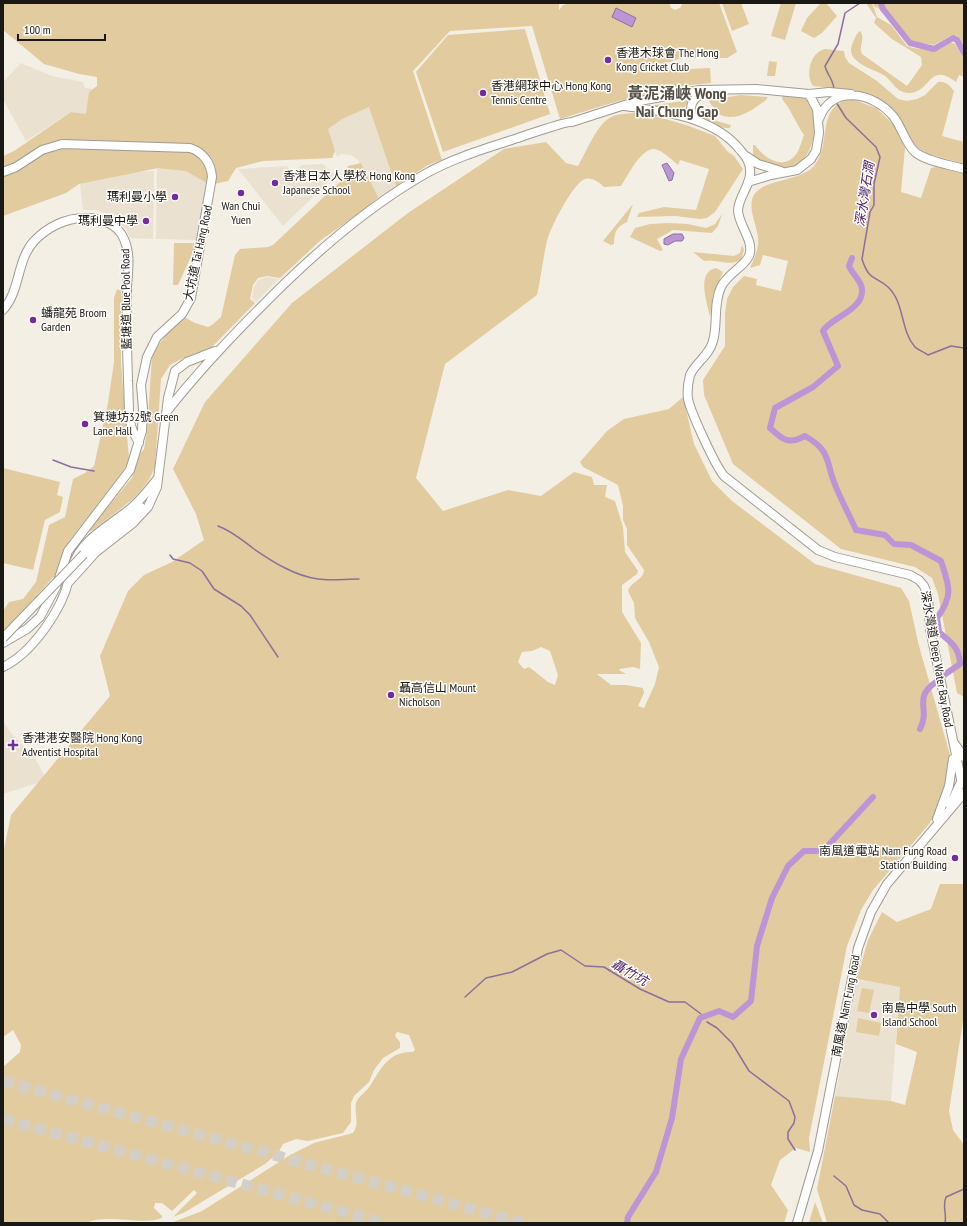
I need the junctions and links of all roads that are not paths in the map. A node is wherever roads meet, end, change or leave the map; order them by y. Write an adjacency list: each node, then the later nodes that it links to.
1 (708, 91): 2 (main road); 4 (main road); 5 (main road)
2 (809, 94): 3 (main road); 6 (main road)
3 (834, 96): 6 (main road); 8 (main road)
4 (624, 106): 5 (main road); 13 (main road)
5 (694, 119): 7 (main road)
6 (819, 119): 10 (main road)
7 (745, 156): 10 (main road); 11 (main road, 深水灣道 Deep Water Bay Road)
8 (964, 169)
9 (3, 172): 17 (main road, 大坑道 Tai Hang Road)
10 (783, 172): 11 (main road)
11 (748, 182): 23 (main road, 深水灣道 Deep Water Bay Road)
12 (3, 310): 17 (main road, 藍塘道 Blue Pool Road)
13 (218, 350): 14 (main road); 15 (main road)
14 (187, 362): 15 (main road); 16 (main road)
15 (198, 372): 16 (main road)
16 (168, 410): 18 (main road)
17 (139, 443): 21 (main road, 大坑道 Tai Hang Road)
18 (158, 477): 19 (main road); 19 (main road); 20 (main road, bridge)
19 (68, 583): 22 (main road)
20 (3, 638)
21 (3, 643)
22 (5, 666)
23 (952, 740): 24 (main road, 深水灣道 Deep Water Bay Road); 25 (main road, 深水灣道 Deep Water Bay Road); 28 (main road)
24 (964, 757)
25 (962, 780): 27 (main road, 南風道 Nam Fung Road)
26 (964, 793): 27 (main road, 南風道 Nam Fung Road)
27 (947, 813): 28 (main road, 南風道 Nam Fung Road)
28 (929, 834): 29 (main road, 南風道 Nam Fung Road)
29 (797, 1223)

